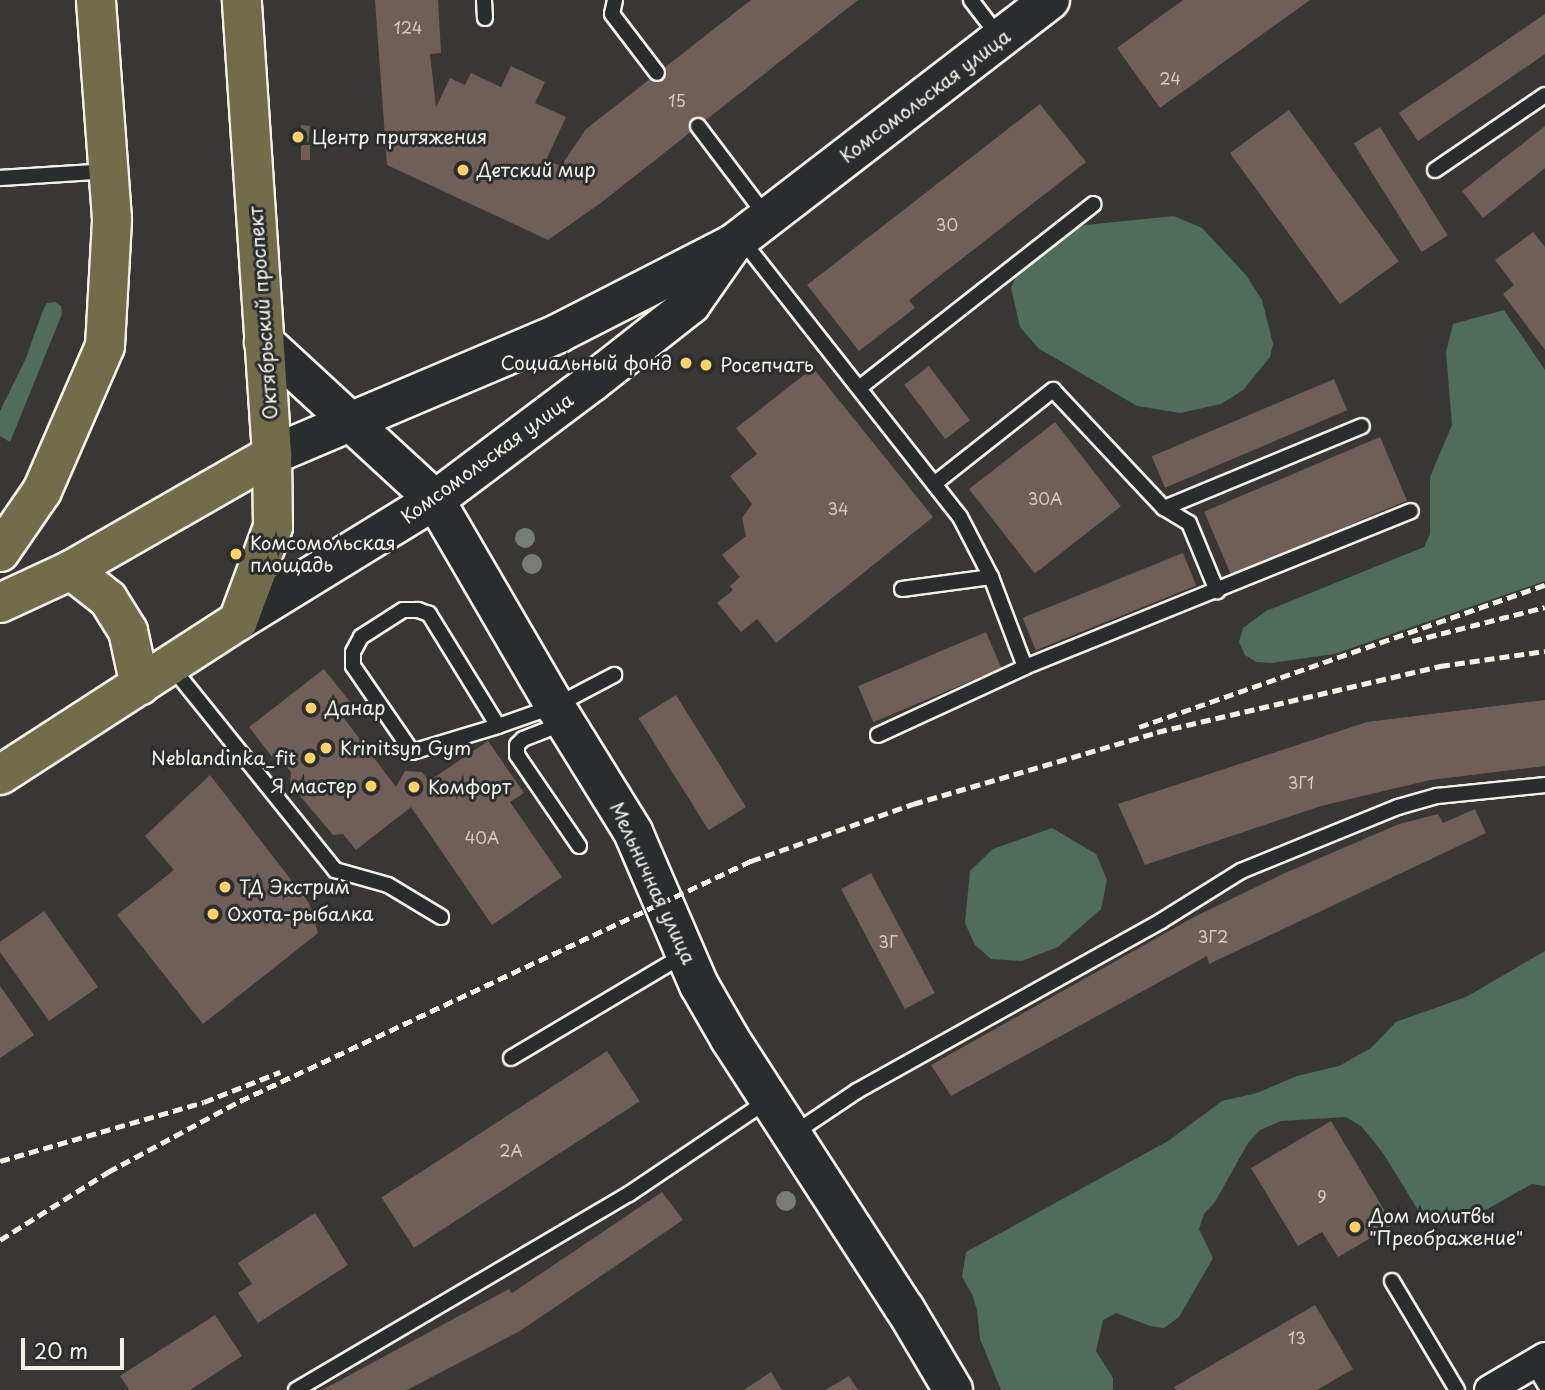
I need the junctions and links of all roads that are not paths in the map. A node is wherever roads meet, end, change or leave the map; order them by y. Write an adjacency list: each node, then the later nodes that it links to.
1 (96, 0): 13 (main road)
2 (242, 0): 17 (main road, Октябрьский проспект)
3 (484, 0): 7 (lane)
4 (615, 0): 9 (lane)
5 (971, 0): 8 (lane)
6 (1050, 0): 8 (main road, Комсомольская улица)
7 (485, 18)
8 (1000, 38): 16 (main road, Комсомольская улица)
9 (657, 73)
10 (1545, 95): 12 (lane)
11 (698, 126): 16 (lane)
12 (1434, 170)
13 (108, 171): 14 (lane); 26 (main road)
14 (0, 178)
15 (1094, 204): 18 (lane)
16 (747, 233): 18 (lane); 19 (main road, Комсомольская улица); 23 (main road, Комсомольская улица)
17 (264, 342): 19 (main road, Мельничная улица); 21 (main road, Октябрьский проспект)
18 (859, 388): 22 (lane)
19 (351, 422): 21 (main road, Комсомольская улица); 23 (main road, Мельничная улица)
20 (1362, 426): 24 (lane)
21 (272, 456): 27 (main road, Комсомольская улица); 32 (main road, Октябрьский проспект)
22 (934, 484): 24 (lane); 28 (lane)
23 (435, 500): 32 (main road, Комсомольская улица); 36 (main road, Мельничная улица)
24 (1164, 508): 30 (lane)
25 (1411, 511): 30 (lane)
26 (0, 552)
27 (71, 569): 31 (main road, Комсомольская улица); 35 (main road)
28 (991, 576): 29 (lane); 33 (lane)
29 (902, 589)
30 (1217, 591): 33 (lane)
31 (0, 603)
32 (238, 621): 35 (main road, Комсомольская улица)
33 (1025, 667): 38 (lane)
34 (614, 675): 36 (lane)
35 (155, 676): 39 (main road, Комсомольская улица); 42 (lane)
36 (560, 714): 37 (lane); 41 (lane); 43 (main road, Мельничная улица)
37 (498, 726): 37 (lane)
38 (878, 735)
39 (4, 770)
40 (1545, 785): 46 (lane)
41 (579, 846)
42 (441, 917)
43 (686, 954): 44 (lane); 45 (main road, Мельничная улица)
44 (511, 1058)
45 (769, 1100): 46 (main road, Мельничная улица); 49 (lane)
46 (792, 1135): 50 (main road, Мельничная улица)
47 (1392, 1281): 51 (lane)
48 (1541, 1369): 52 (street)
49 (296, 1390)
50 (953, 1390)
51 (1457, 1390)
52 (1489, 1390)

